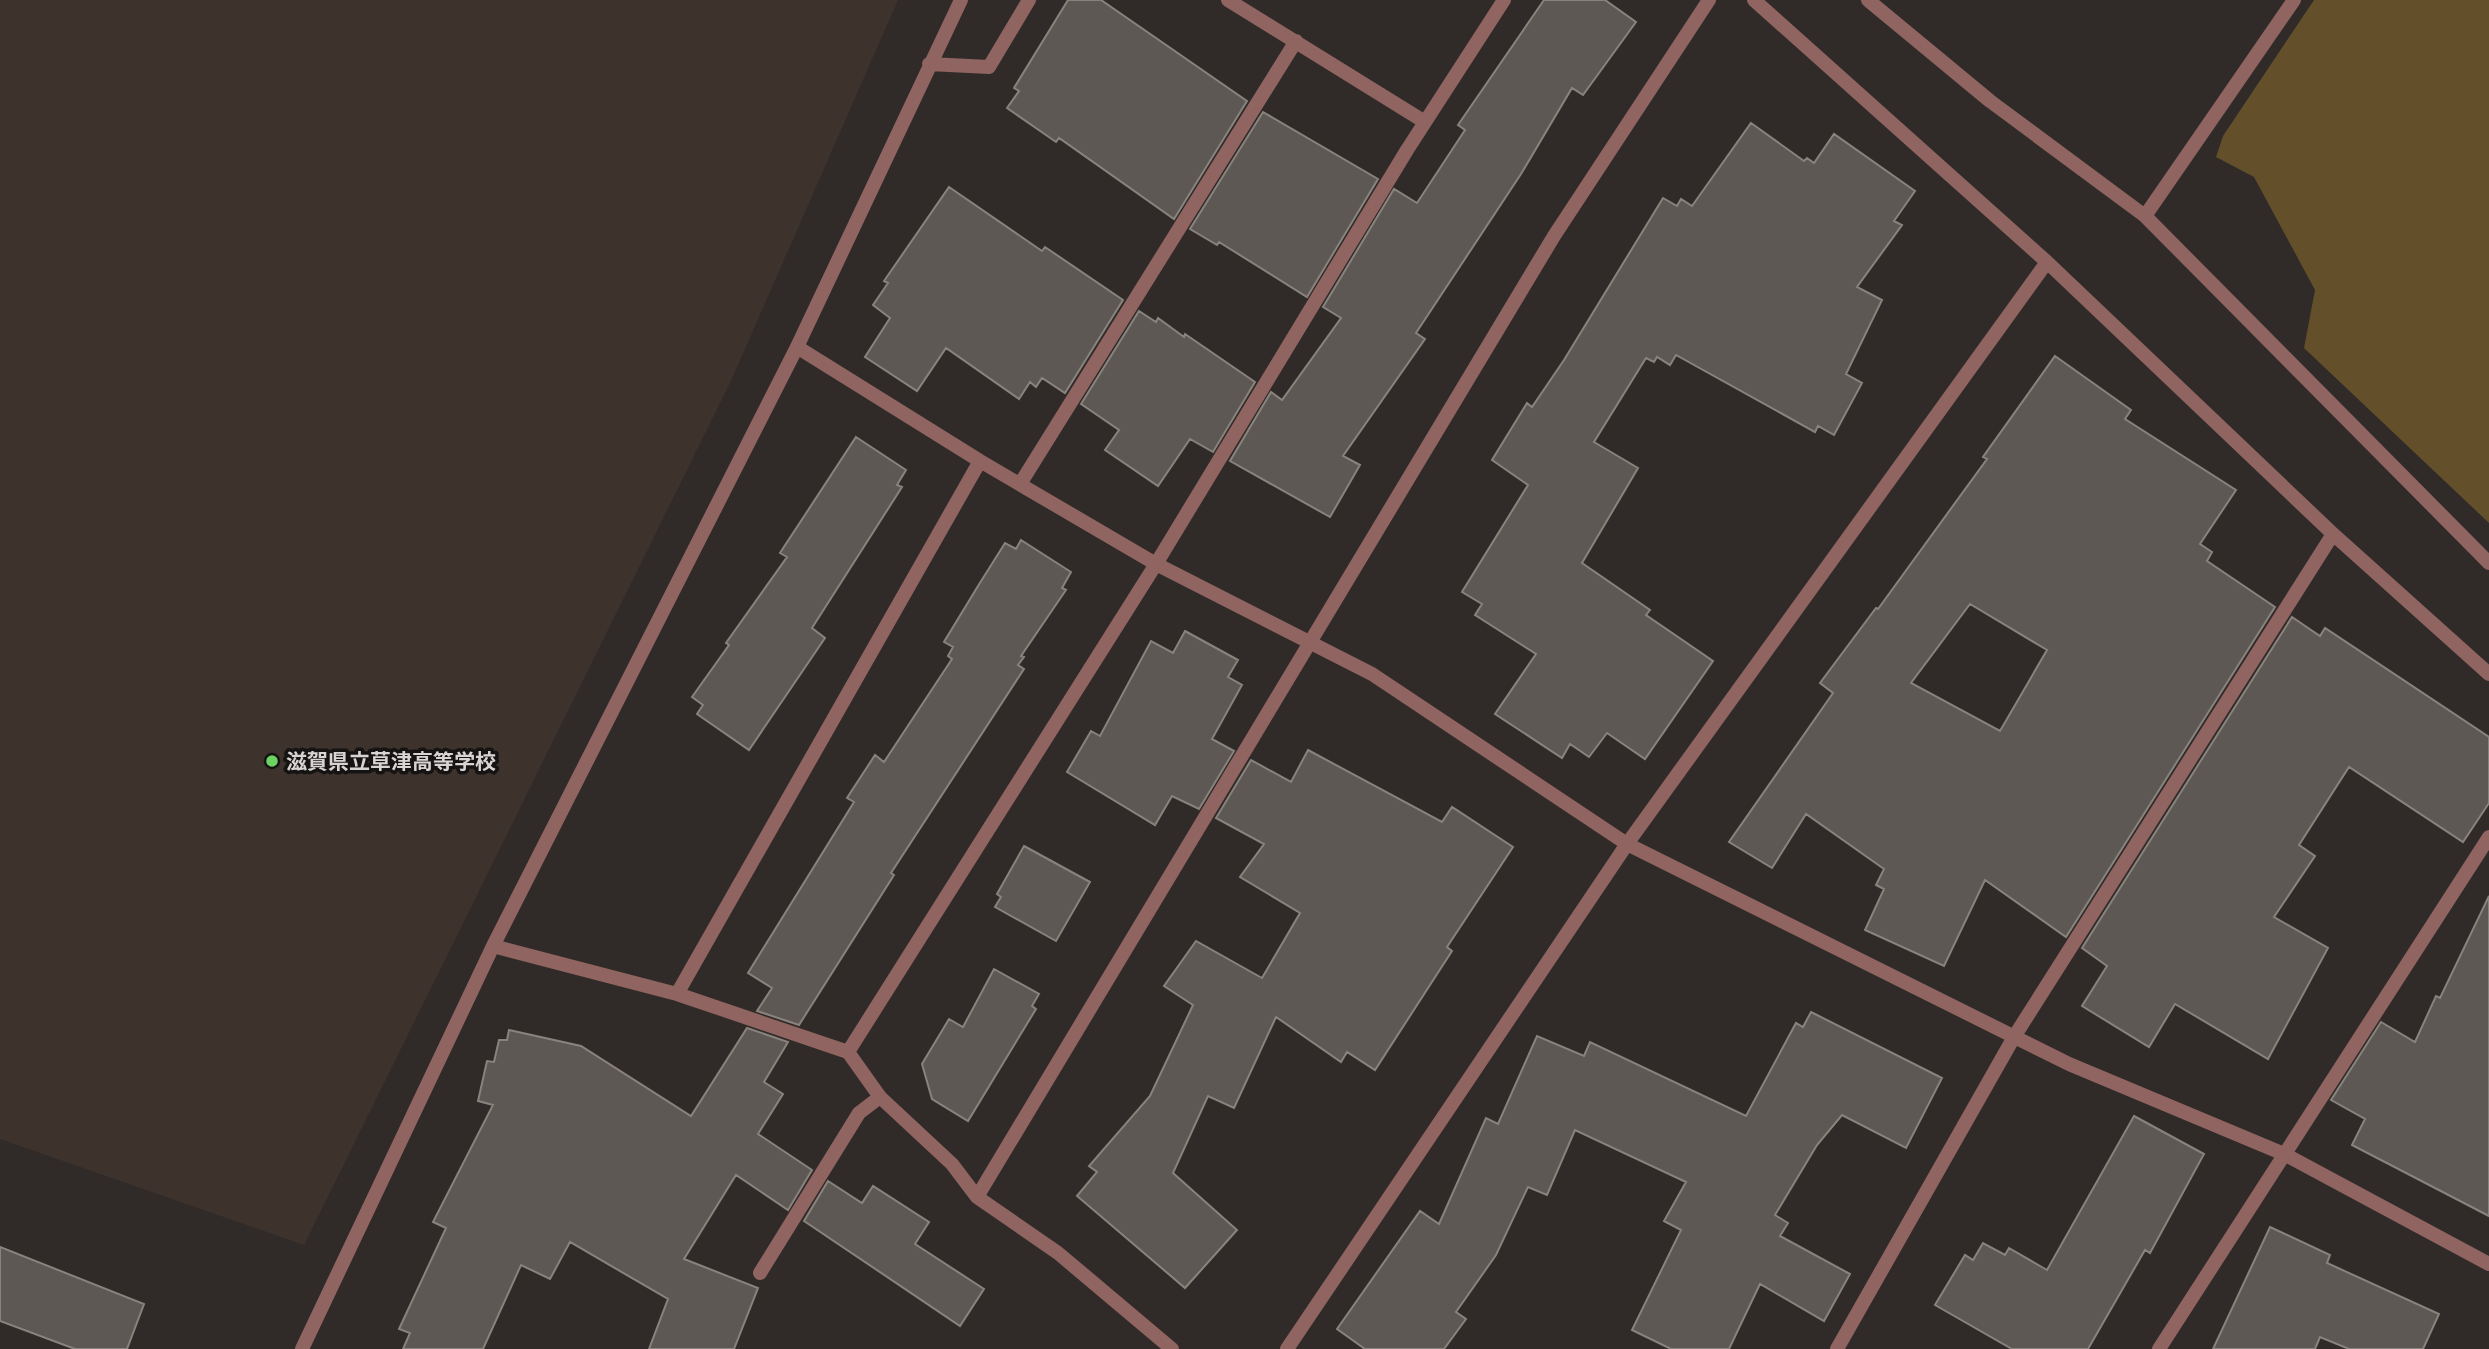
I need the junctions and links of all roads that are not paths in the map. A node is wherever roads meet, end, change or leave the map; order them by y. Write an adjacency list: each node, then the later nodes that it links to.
1 (961, 0): 10 (street)
2 (1029, 0): 10 (street)
3 (1228, 0): 9 (street)
4 (1504, 0): 11 (street)
5 (1709, 0): 20 (street)
6 (1754, 0): 13 (street)
7 (1868, 0): 12 (street)
8 (2294, 0): 12 (street)
9 (1296, 41): 11 (street); 16 (street)
10 (929, 64): 14 (street)
11 (1425, 122): 19 (street)
12 (2145, 216): 18 (street)
13 (2047, 262): 17 (street); 23 (street)
14 (797, 347): 15 (street); 24 (street)
15 (980, 460): 16 (street); 25 (street)
16 (1020, 484): 19 (street)
17 (2333, 534): 21 (street); 26 (street)
18 (2489, 563)
19 (1156, 564): 20 (street); 27 (street)
20 (1310, 642): 23 (street); 30 (street)
21 (2489, 674)
22 (2489, 837): 29 (street)
23 (1627, 844): 26 (street); 35 (street)
24 (494, 946): 25 (street); 33 (street)
25 (677, 994): 27 (street)
26 (2014, 1037): 29 (street); 36 (street)
27 (848, 1052): 28 (street)
28 (880, 1097): 30 (street); 32 (street)
29 (2284, 1154): 31 (street); 37 (street)
30 (977, 1196): 34 (street)
31 (2489, 1264)
32 (760, 1273)
33 (302, 1349)
34 (1172, 1349)
35 (1287, 1349)
36 (1837, 1349)
37 (2159, 1349)

